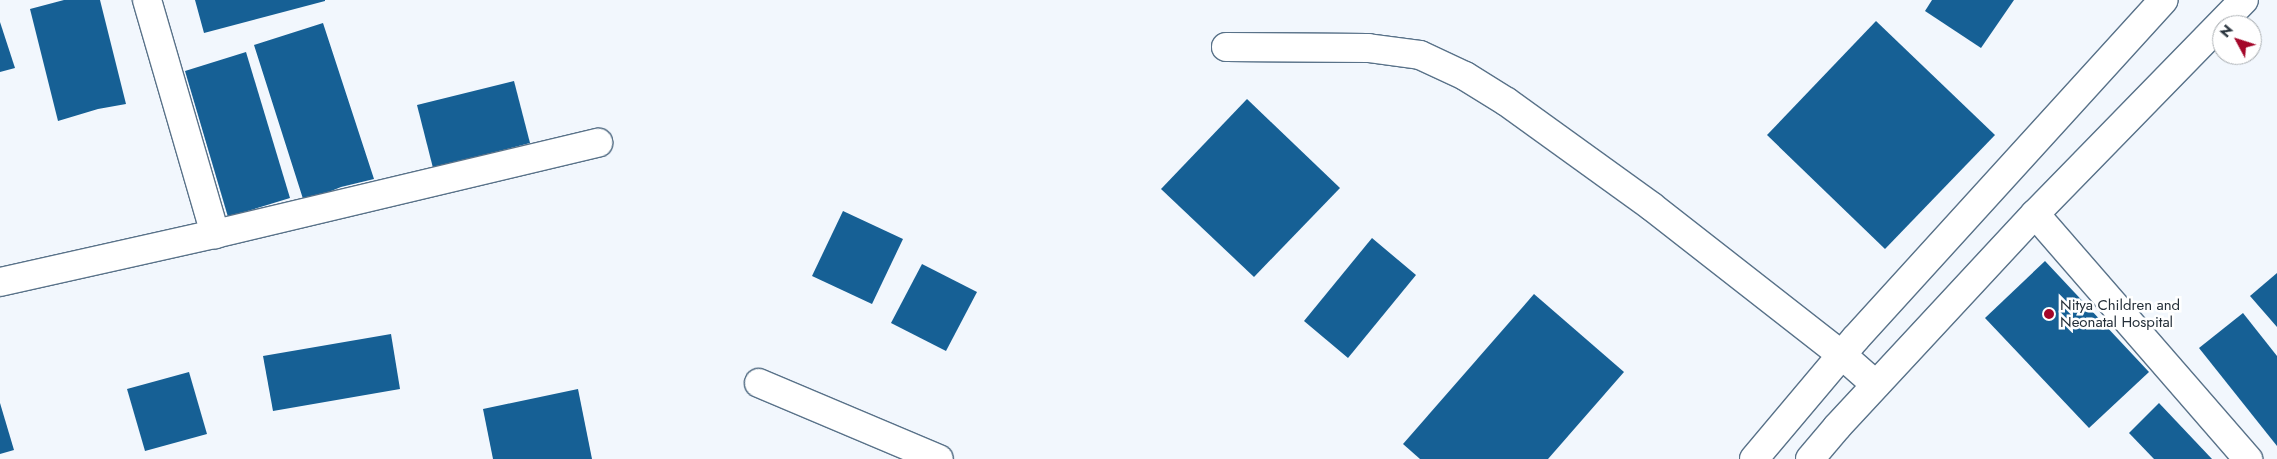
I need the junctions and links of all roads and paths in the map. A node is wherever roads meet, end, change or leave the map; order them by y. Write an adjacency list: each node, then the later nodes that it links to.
1 (147, 0): 7 (street)
2 (2164, 0): 9 (street)
3 (2244, 0): 6 (street)
4 (1226, 47): 9 (street)
5 (598, 143): 7 (street)
6 (2035, 214): 11 (street); 15 (street)
7 (215, 234): 8 (street)
8 (0, 282)
9 (1842, 355): 11 (street); 13 (street)
10 (759, 383): 12 (street)
11 (1876, 385): 14 (street)
12 (939, 459)
13 (1754, 459)
14 (1810, 459)
15 (2248, 459)

